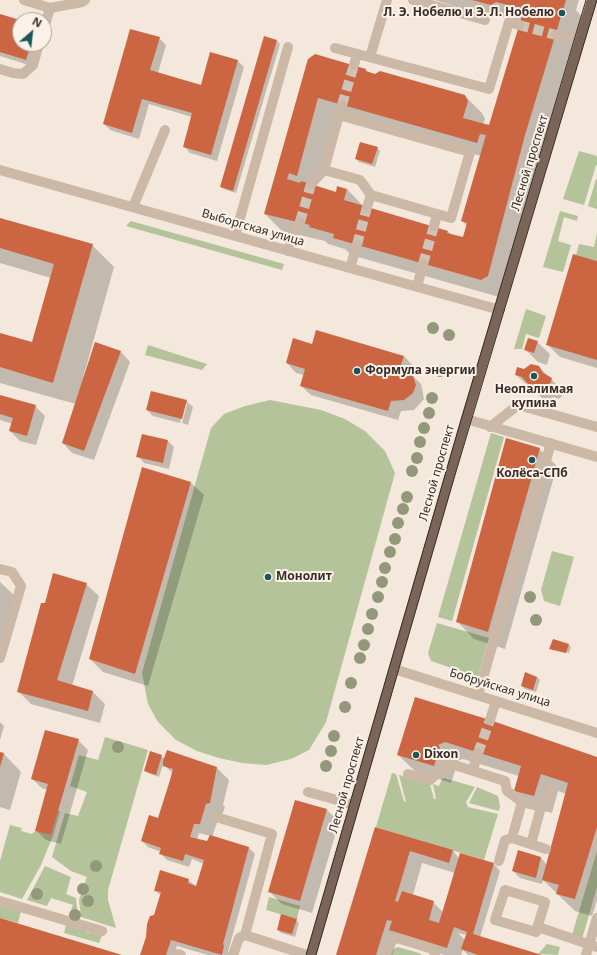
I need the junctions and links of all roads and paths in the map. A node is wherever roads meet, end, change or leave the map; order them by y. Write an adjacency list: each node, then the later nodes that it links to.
1 (24, 0): 6 (street)
2 (84, 0): 6 (street)
3 (387, 0): 16 (street)
4 (413, 0): 8 (street)
5 (592, 0): 11 (main road, Лесной проспект)
6 (50, 8): 7 (street)
7 (49, 12)
8 (485, 20)
9 (519, 25): 16 (street)
10 (556, 35): 11 (street)
11 (579, 42): 37 (main road, Лесной проспект)
12 (288, 47): 31 (street)
13 (335, 48): 15 (street)
14 (37, 52): 18 (street)
15 (357, 54): 16 (street); 17 (street)
16 (370, 58)
17 (354, 65)
18 (0, 69)
19 (342, 105): 20 (street)
20 (339, 115): 23 (street); 28 (street)
21 (165, 130): 27 (street)
22 (0, 170): 27 (street, Выборгская улица)
23 (324, 170): 24 (street); 25 (street)
24 (311, 184)
25 (371, 195): 26 (street); 28 (street)
26 (368, 207)
27 (133, 208): 31 (street, Выборгская улица)
28 (437, 214): 30 (street)
29 (300, 222): 33 (street)
30 (434, 226)
31 (235, 236): 33 (street, Выборгская улица)
32 (357, 245): 35 (street)
33 (288, 251): 35 (street, Выборгская улица)
34 (423, 264): 36 (street)
35 (350, 268): 36 (street, Выборгская улица)
36 (417, 287): 37 (street, Выборгская улица)
37 (500, 310): 38 (main road, Лесной проспект)
38 (466, 419): 39 (street); 45 (main road, Лесной проспект)
39 (490, 427): 40 (street); 41 (street)
40 (597, 427)
41 (551, 443): 42 (street); 46 (street)
42 (597, 457)
43 (0, 569): 44 (street)
44 (0, 658)
45 (394, 669): 46 (street, Бобруйская улица); 56 (main road, Лесной проспект)
46 (478, 695): 47 (street, Бобруйская улица)
47 (496, 701): 48 (street); 49 (street, Бобруйская улица)
48 (490, 720)
49 (597, 733)
50 (478, 752): 51 (street)
51 (473, 769): 52 (street); 55 (street)
52 (408, 774)
53 (551, 788): 57 (street)
54 (308, 792): 56 (street)
55 (522, 802): 57 (street); 59 (street)
56 (355, 805): 71 (main road, Лесной проспект)
57 (541, 807): 60 (street)
58 (216, 817): 67 (street)
59 (512, 838): 60 (street); 62 (street)
60 (531, 844): 61 (street)
61 (546, 849)
62 (499, 861)
63 (0, 901): 66 (street)
64 (597, 918): 68 (street)
65 (538, 927): 65 (street); 68 (street)
66 (102, 931)
67 (245, 934): 69 (street); 70 (street)
68 (593, 946): 74 (street)
69 (233, 955)
70 (307, 955)
71 (311, 955)
72 (386, 955): 73 (street)
73 (435, 955)
74 (586, 955)

